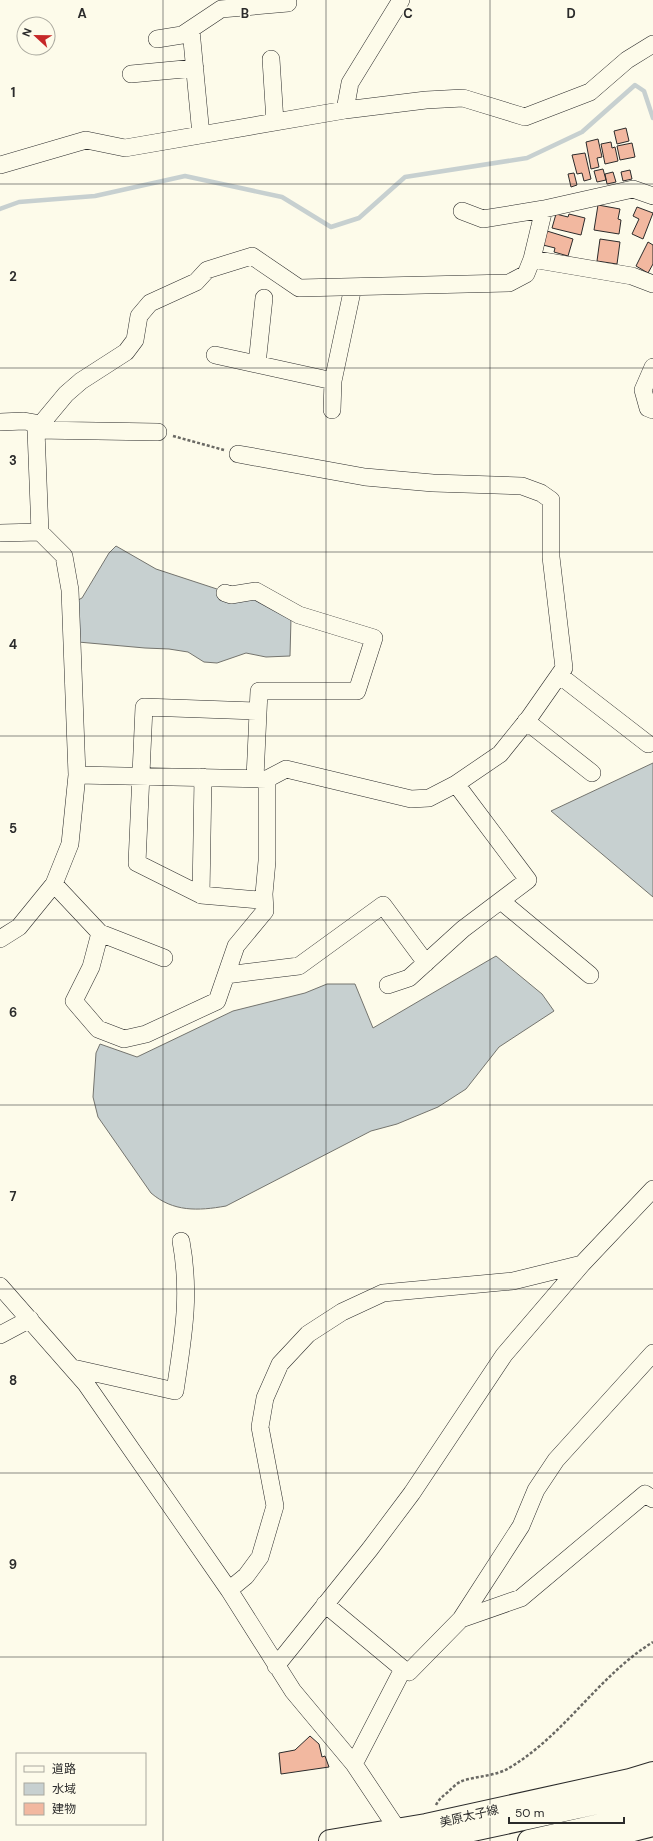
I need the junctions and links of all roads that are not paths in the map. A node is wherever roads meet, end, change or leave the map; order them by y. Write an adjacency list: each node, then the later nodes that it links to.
1 (401, 0): 9 (street)
2 (288, 3): 3 (street)
3 (192, 30): 4 (street); 7 (street)
4 (157, 39)
5 (653, 44): 9 (street)
6 (271, 59): 10 (street)
7 (195, 68): 8 (street); 11 (street)
8 (130, 74)
9 (345, 110): 10 (street)
10 (275, 122): 11 (street)
11 (201, 135): 12 (street)
12 (0, 164)
13 (653, 196): 14 (street)
14 (544, 209): 15 (street); 16 (street)
15 (462, 211)
16 (532, 259): 17 (street); 18 (street)
17 (653, 284)
18 (353, 287): 23 (street); 27 (street)
19 (264, 298): 21 (street)
20 (215, 355): 21 (street)
21 (257, 364): 23 (street)
22 (653, 367): 25 (street)
23 (333, 381): 24 (street)
24 (332, 410)
25 (653, 410)
26 (0, 422): 27 (street)
27 (38, 427): 28 (street); 30 (street)
28 (158, 432)
29 (238, 454): 33 (street)
30 (40, 532): 31 (street); 38 (street)
31 (0, 533)
32 (226, 593): 34 (street)
33 (559, 675): 35 (street); 36 (street)
34 (257, 711): 39 (street); 41 (street)
35 (526, 721): 37 (street); 42 (street)
36 (648, 744)
37 (592, 773)
38 (77, 774): 39 (street); 43 (street)
39 (140, 776): 40 (street); 45 (street)
40 (203, 777): 41 (street); 45 (street)
41 (261, 779): 42 (street); 44 (street)
42 (456, 784): 46 (street)
43 (54, 884): 47 (street); 48 (street)
44 (264, 894): 45 (street); 51 (street)
45 (201, 895)
46 (501, 901): 50 (street); 52 (street)
47 (100, 933): 49 (street); 51 (street)
48 (0, 939)
49 (164, 958)
50 (426, 963): 51 (street); 53 (street)
51 (226, 975)
52 (590, 975)
53 (388, 986)
54 (653, 1189): 56 (street)
55 (181, 1241): 61 (street)
56 (582, 1264): 63 (street); 64 (street)
57 (0, 1286): 58 (street)
58 (30, 1319): 59 (street); 61 (street)
59 (0, 1335)
60 (653, 1353): 65 (street)
61 (73, 1368): 63 (street)
62 (653, 1499): 65 (street)
63 (229, 1590): 66 (street)
64 (325, 1604): 66 (street); 67 (street)
65 (461, 1619): 67 (street)
66 (276, 1666): 68 (street)
67 (404, 1669): 68 (street)
68 (354, 1764): 73 (street)
69 (653, 1773): 73 (main road, 美原太子線)
70 (653, 1790): 73 (main road)
71 (653, 1813): 75 (main road)
72 (653, 1825): 76 (main road)
73 (403, 1837): 74 (main road, 美原太子線)
74 (330, 1841)
75 (529, 1841)
76 (590, 1841)

